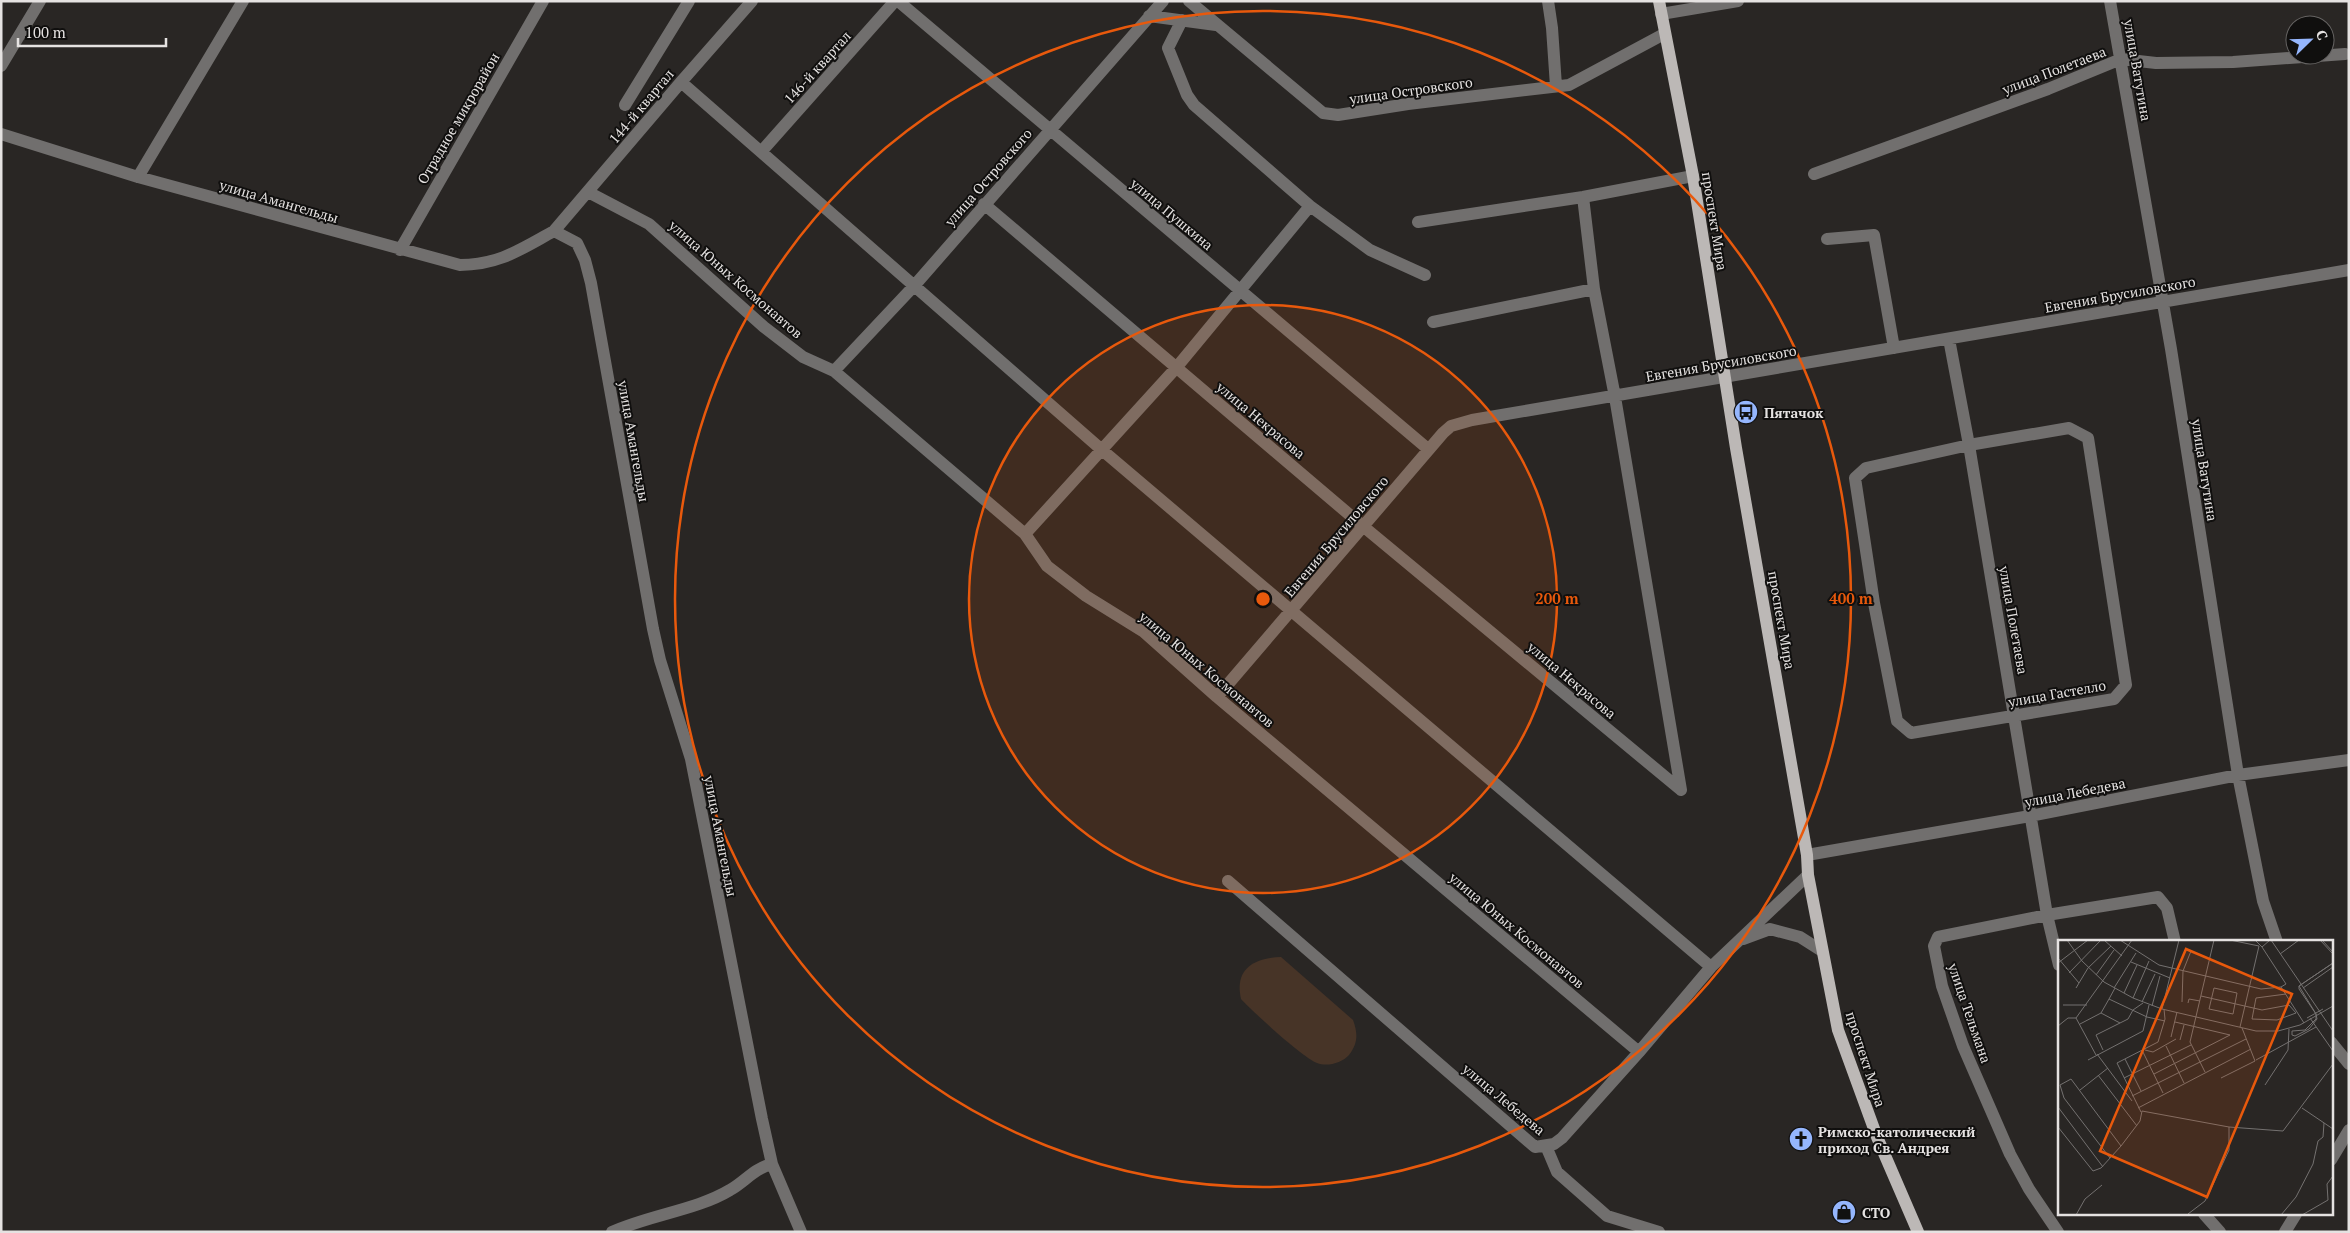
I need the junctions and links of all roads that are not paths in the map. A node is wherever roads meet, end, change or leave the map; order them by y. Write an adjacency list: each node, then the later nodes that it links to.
1 (40, 1): 19 (street)
2 (242, 1): 28 (street)
3 (543, 1): 36 (street, Отрадное микрорайон)
4 (689, 1): 22 (street)
5 (752, 1): 20 (street, 144-й квартал)
6 (896, 1): 23 (street, улица Пушкина); 25 (street, 146-й квартал)
7 (1163, 1): 13 (street, улица Островского)
8 (1189, 1): 15 (street, улица Островского)
9 (1548, 1): 21 (street)
10 (1738, 1): 12 (street)
11 (2110, 1): 18 (street, улица Ватутина)
12 (1660, 7): 16 (main road, проспект Мира)
13 (1150, 16): 14 (street); 23 (street, улица Островского)
14 (1182, 20): 15 (street); 32 (street)
15 (1217, 25): 21 (street, улица Островского)
16 (1664, 34): 21 (street, улица Островского); 27 (main road, проспект Мира)
17 (2345, 54): 18 (street, улица Полетаева)
18 (2121, 60): 26 (street, улица Полетаева); 42 (street, улица Ватутина)
19 (1, 66)
20 (680, 82): 25 (street); 29 (street, 144-й квартал)
21 (1556, 86)
22 (625, 105)
23 (1048, 131): 31 (street, улица Островского); 41 (street, улица Пушкина)
24 (1, 134): 28 (street, улица Амангельды)
25 (761, 152): 39 (street)
26 (1814, 174)
27 (1692, 176): 30 (street); 48 (main road, проспект Мира)
28 (138, 177): 36 (street, улица Амангельды)
29 (588, 192): 34 (street, 144-й квартал); 47 (street, улица Юных Космонавтов)
30 (1583, 197): 33 (street); 40 (street, улица Некрасова)
31 (984, 204): 39 (street, улица Островского); 46 (street, улица Некрасова)
32 (1310, 206): 38 (street); 41 (street)
33 (1418, 222)
34 (554, 231): 36 (street, улица Амангельды); 77 (street, улица Амангельды)
35 (1828, 239): 45 (street)
36 (400, 250)
37 (2349, 270): 42 (street, Евгения Брусиловского)
38 (1425, 275)
39 (914, 286): 47 (street, улица Островского); 51 (street)
40 (1594, 289): 43 (street); 49 (street, улица Некрасова)
41 (1239, 290): 46 (street); 52 (street, улица Пушкина)
42 (2163, 301): 44 (street, Евгения Брусиловского); 59 (street, улица Ватутина)
43 (1434, 322)
44 (1949, 339): 45 (street, Евгения Брусиловского); 50 (street, улица Полетаева)
45 (1894, 348): 48 (street, Евгения Брусиловского)
46 (1176, 368): 51 (street); 53 (street, улица Некрасова)
47 (834, 371): 54 (street, улица Юных Космонавтов)
48 (1725, 377): 49 (street, Евгения Брусиловского); 61 (main road, проспект Мира)
49 (1615, 397): 52 (street, Евгения Брусиловского); 53 (street, улица Некрасова)
50 (1969, 445): 57 (street, улица Полетаева); 57 (street, улица Гастелло); 57 (street, улица Гастелло)
51 (1102, 450): 54 (street); 55 (street)
52 (1428, 450): 53 (street, Евгения Брусиловского)
53 (1364, 526): 55 (street, Евгения Брусиловского)
54 (1024, 534): 56 (street, улица Юных Космонавтов)
55 (1292, 610): 56 (street, Евгения Брусиловского); 70 (street)
56 (1217, 697): 72 (street, улица Юных Космонавтов)
57 (2015, 716): 60 (street, улица Полетаева)
58 (2349, 760): 59 (street, улица Лебедева)
59 (2238, 775): 60 (street, улица Лебедева); 67 (street, улица Ватутина)
60 (2030, 816): 61 (street, улица Лебедева); 64 (street, улица Полетаева)
61 (1807, 855): 62 (main road, проспект Мира)
62 (1808, 875): 65 (street, улица Лебедева); 68 (main road, проспект Мира)
63 (1228, 881): 75 (street, улица Лебедева)
64 (2047, 915): 66 (street, улица Тельмана); 69 (street, улица Полетаева); 84 (street, улица Тельмана)
65 (1741, 940): 68 (street, улица Лебедева); 70 (street, улица Лебедева)
66 (2174, 940)
67 (2276, 940)
68 (1822, 952): 83 (main road, проспект Мира)
69 (2058, 961)
70 (1711, 967): 72 (street, улица Лебедева)
71 (2332, 1043): 73 (street)
72 (1639, 1052): 75 (street, улица Лебедева)
73 (2349, 1064)
74 (2349, 1130): 76 (street)
75 (1546, 1146): 82 (street)
76 (2332, 1158)
77 (772, 1164): 80 (street); 81 (street, улица Амангельды)
78 (2206, 1216): 85 (street)
79 (2295, 1216): 86 (street)
80 (612, 1232)
81 (801, 1232)
82 (1659, 1232)
83 (1918, 1232)
84 (2058, 1232)
85 (2220, 1232)
86 (2285, 1232)

